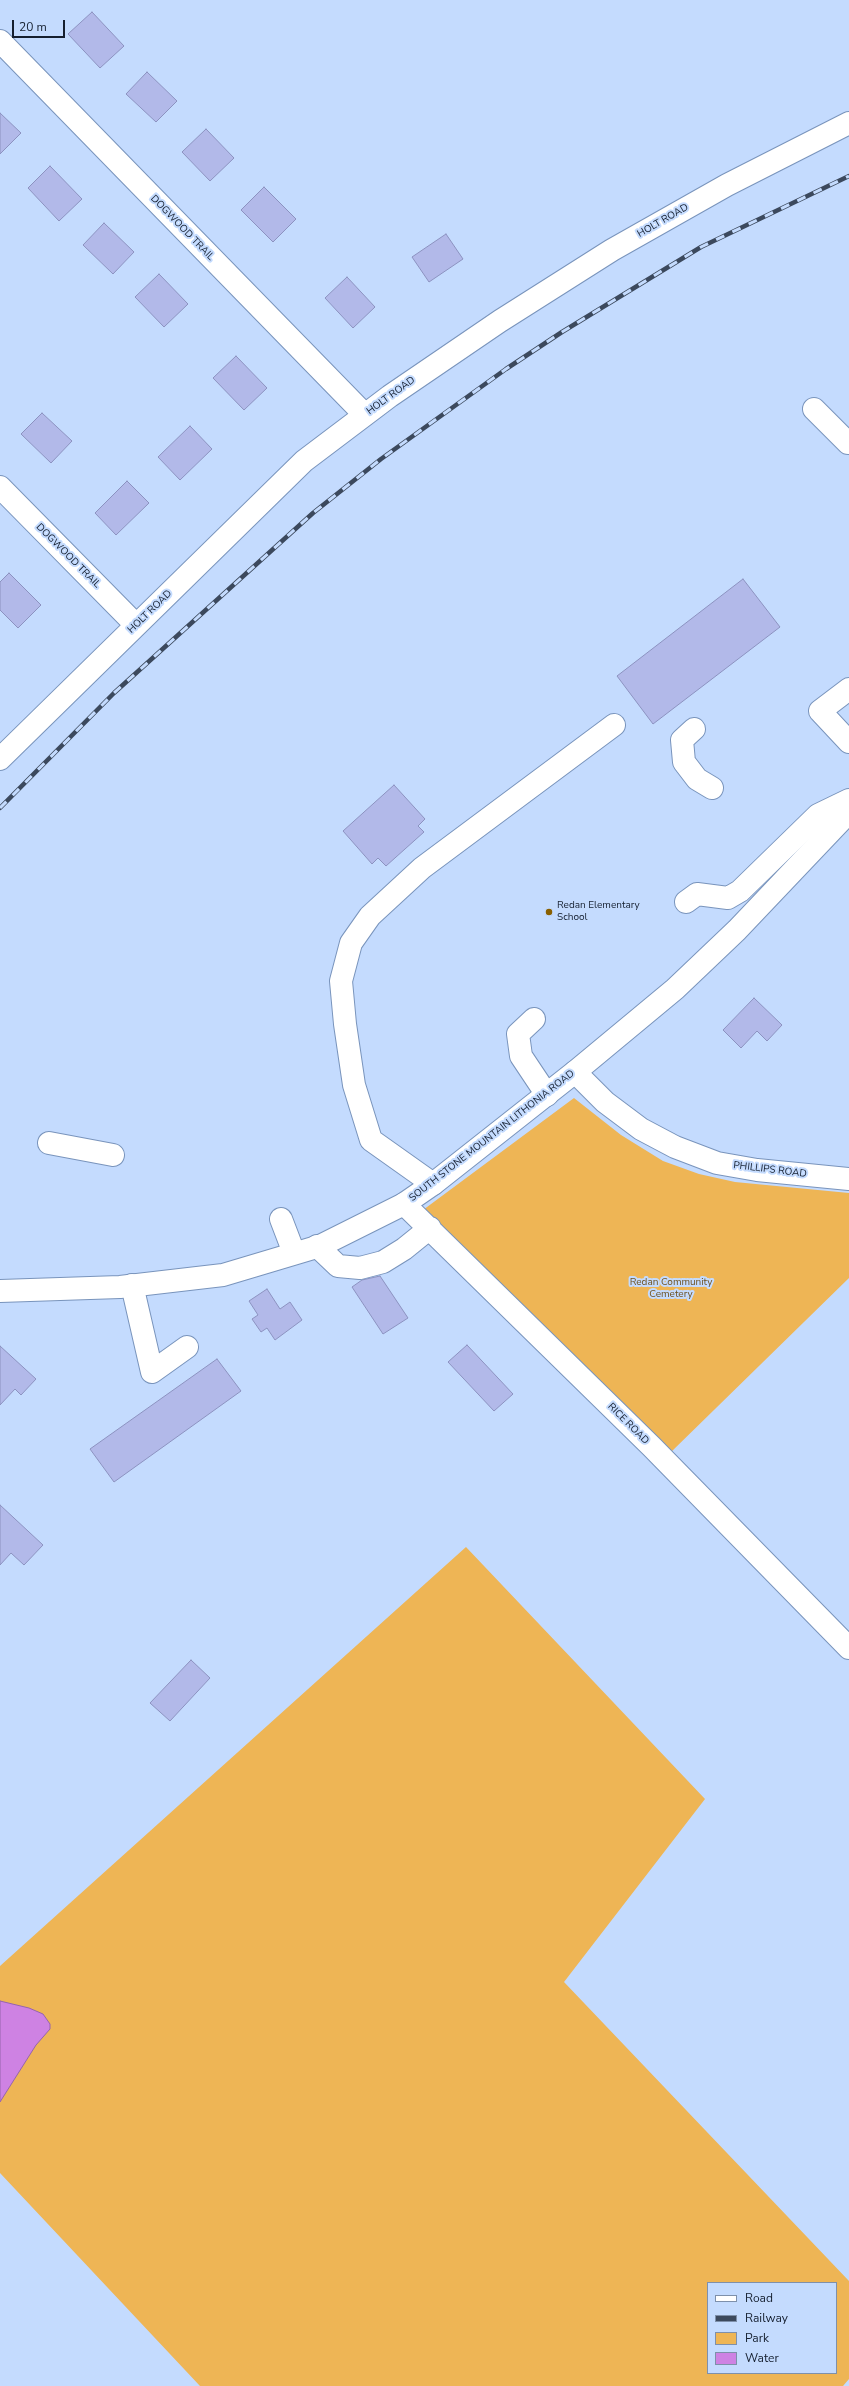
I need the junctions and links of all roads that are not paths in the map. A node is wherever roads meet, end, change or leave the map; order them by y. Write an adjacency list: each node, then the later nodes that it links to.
1 (0, 42): 4 (street, DOGWOOD TRAIL)
2 (849, 122): 4 (street, HOLT ROAD)
3 (814, 409): 5 (street)
4 (365, 415): 7 (street, HOLT ROAD)
5 (848, 443)
6 (0, 487): 7 (street, DOGWOOD TRAIL)
7 (136, 625): 12 (street, HOLT ROAD)
8 (849, 689): 11 (street)
9 (614, 725): 23 (street)
10 (694, 729): 13 (street)
11 (849, 742)
12 (0, 759)
13 (712, 788)
14 (849, 800): 16 (street)
15 (849, 812): 18 (street, SOUTH STONE MOUNTAIN LITHONIA ROAD)
16 (686, 902)
17 (534, 1019): 19 (street)
18 (575, 1072): 19 (street, SOUTH STONE MOUNTAIN LITHONIA ROAD); 22 (street, PHILLIPS ROAD)
19 (547, 1094): 23 (street, SOUTH STONE MOUNTAIN LITHONIA ROAD)
20 (49, 1143): 21 (street)
21 (113, 1155)
22 (849, 1178)
23 (433, 1184): 24 (street, SOUTH STONE MOUNTAIN LITHONIA ROAD)
24 (404, 1204): 26 (street, RICE ROAD); 27 (street, SOUTH STONE MOUNTAIN LITHONIA ROAD)
25 (281, 1219): 28 (street)
26 (430, 1228): 27 (street); 32 (street, RICE ROAD)
27 (317, 1246): 28 (street, SOUTH STONE MOUNTAIN LITHONIA ROAD)
28 (294, 1253): 29 (street, SOUTH STONE MOUNTAIN LITHONIA ROAD)
29 (132, 1285): 30 (street, SOUTH STONE MOUNTAIN LITHONIA ROAD); 31 (street)
30 (0, 1291)
31 (187, 1347)
32 (849, 1648)

